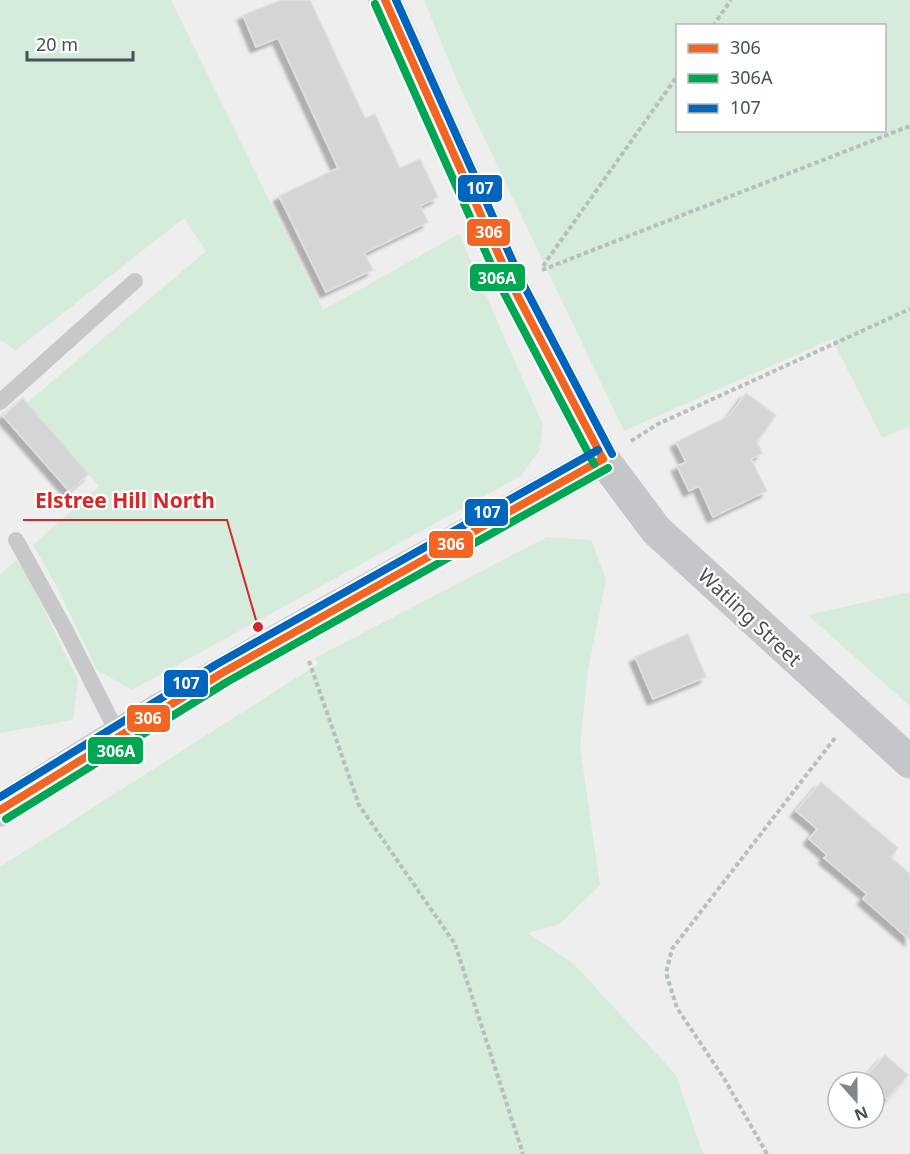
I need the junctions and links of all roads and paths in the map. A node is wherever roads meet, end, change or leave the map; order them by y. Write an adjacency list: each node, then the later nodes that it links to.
1 (385, 0): 9 (main road, Watling Street)
2 (731, 0): 3 (path)
3 (714, 24)
4 (676, 78): 5 (path)
5 (910, 126)
6 (135, 281): 8 (lane)
7 (910, 309): 9 (path)
8 (0, 402)
9 (603, 459): 12 (main road, Watling Street); 13 (main road)
10 (15, 540): 13 (lane)
11 (309, 659): 16 (path)
12 (854, 714): 14 (main road, Watling Street); 17 (path)
13 (119, 736): 15 (main road)
14 (910, 762)
15 (1, 806)
16 (523, 1154)
17 (767, 1154)

